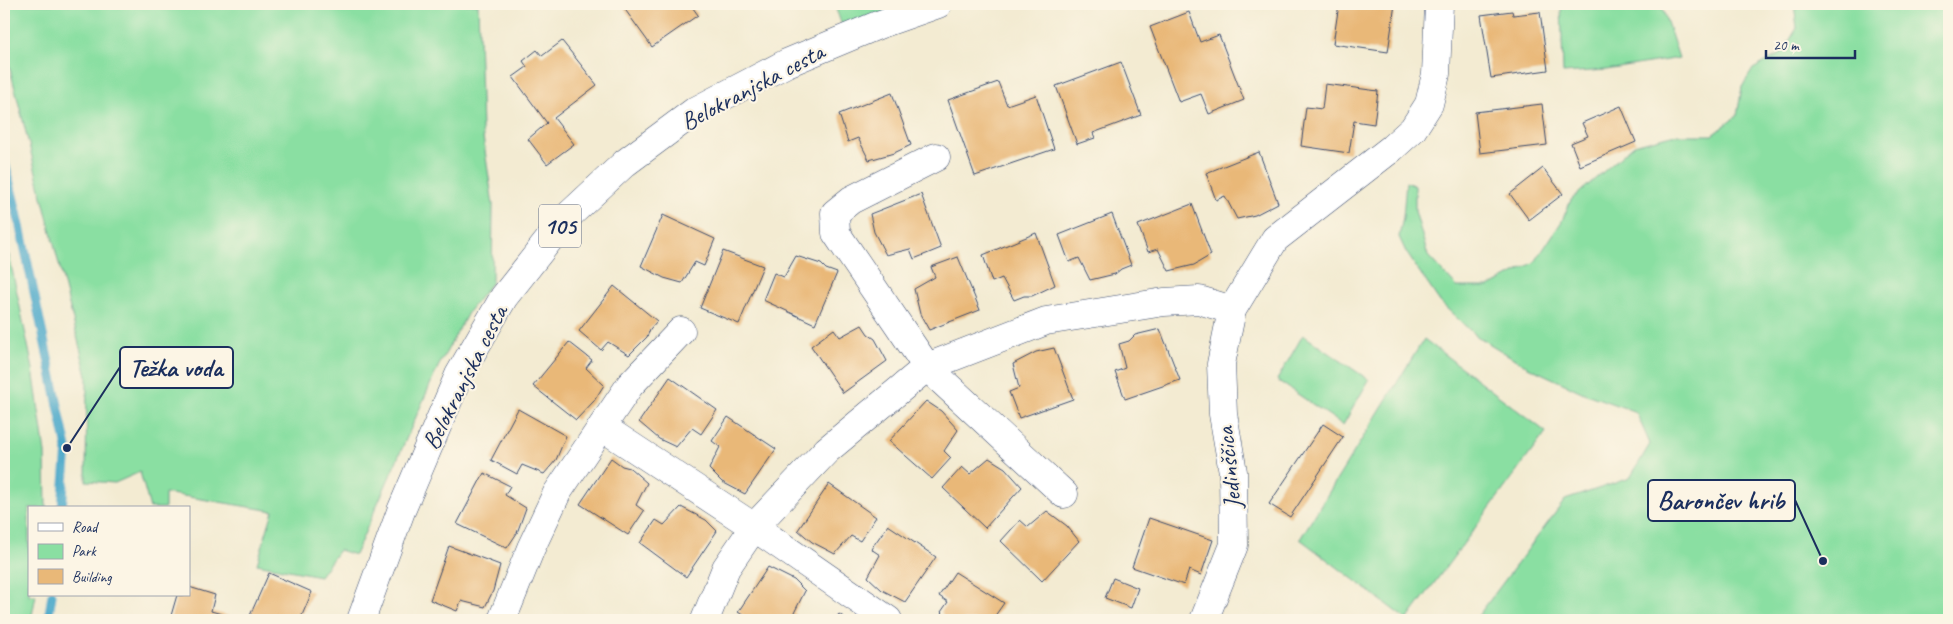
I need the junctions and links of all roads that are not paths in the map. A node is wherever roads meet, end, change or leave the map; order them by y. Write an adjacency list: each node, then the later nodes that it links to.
1 (938, 4): 10 (street, Belokranjska cesta / 105)
2 (1439, 4): 4 (street, Jedinščica)
3 (936, 158): 6 (street)
4 (1232, 310): 6 (street); 14 (street, Jedinščica)
5 (681, 331): 7 (street)
6 (926, 367): 8 (street); 9 (street)
7 (602, 427): 9 (street); 11 (street)
8 (1064, 494)
9 (754, 527): 12 (street); 13 (street)
10 (361, 620)
11 (502, 620)
12 (705, 620)
13 (888, 620)
14 (1204, 620)

